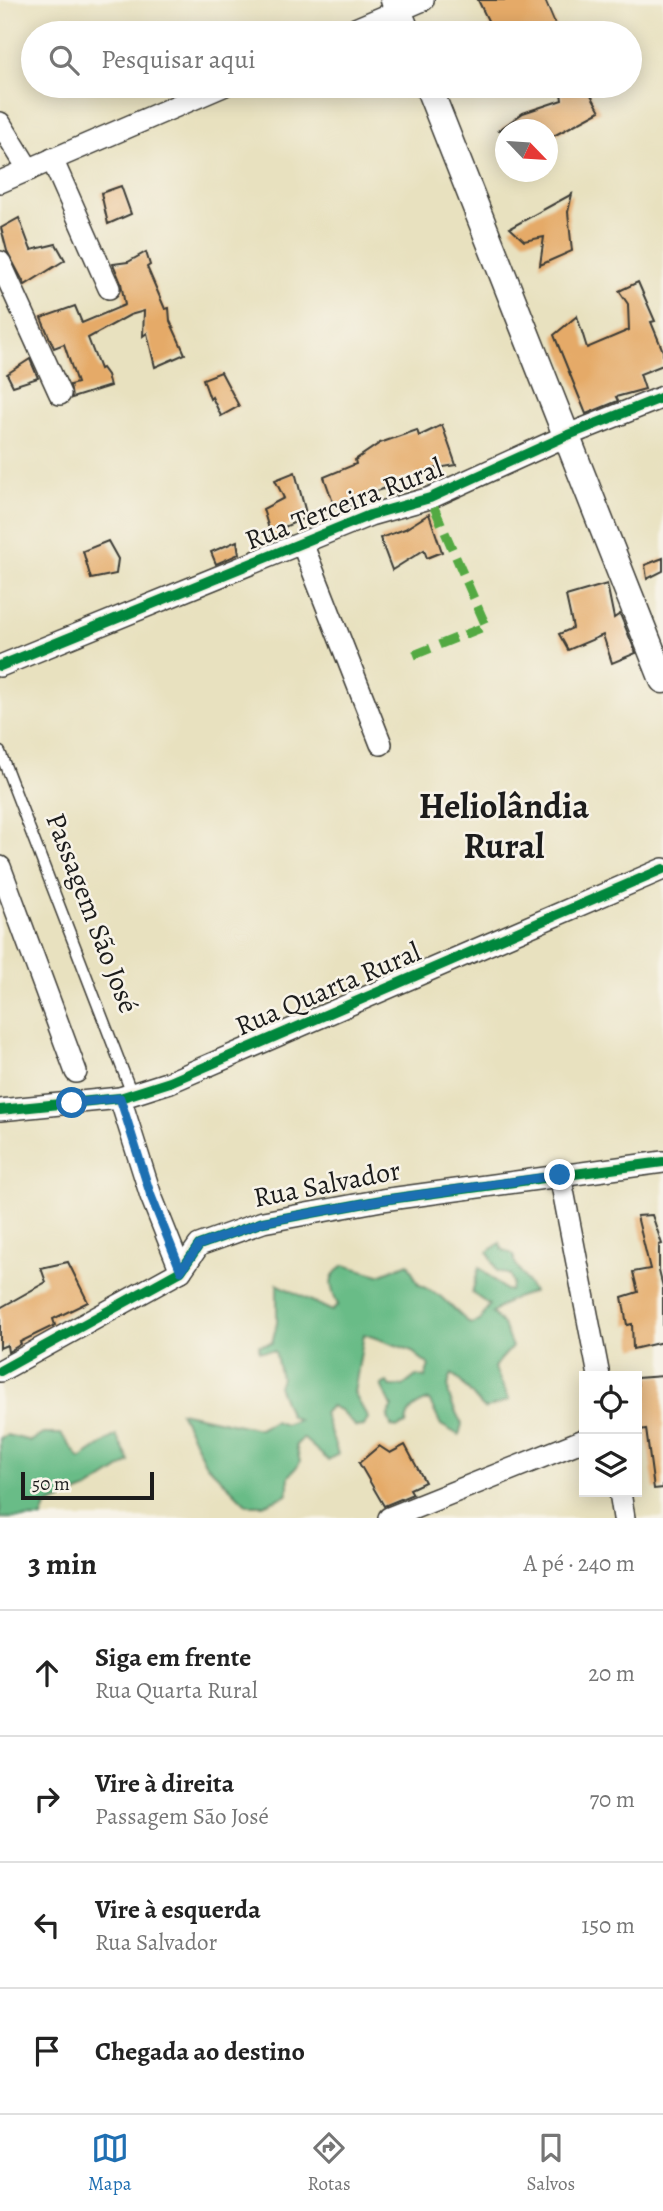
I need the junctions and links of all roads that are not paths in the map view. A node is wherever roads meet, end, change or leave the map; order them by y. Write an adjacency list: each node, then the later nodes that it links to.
1 (423, 0): 2 (street)
2 (400, 15): 3 (street)
3 (382, 21)
4 (195, 98): 7 (street)
5 (433, 98): 14 (street)
6 (0, 123): 8 (street)
7 (52, 159): 8 (street); 11 (street)
8 (29, 170): 9 (street)
9 (0, 182)
10 (0, 262): 12 (street)
11 (109, 288)
12 (60, 394)
13 (663, 397): 14 (street, Rua Terceira Rural)
14 (568, 435): 15 (street, Rua Terceira Rural); 17 (street)
15 (302, 543): 16 (street, Rua Terceira Rural); 18 (street)
16 (0, 666)
17 (663, 680)
18 (381, 744)
19 (0, 752): 23 (lane, Passagem São José)
20 (0, 867): 22 (street)
21 (663, 869): 23 (street, Rua Quarta Rural)
22 (76, 1072)
23 (126, 1096): 24 (street, Rua Quarta Rural); 27 (street, Passagem São José)
24 (0, 1110)
25 (663, 1162): 26 (street, Rua Salvador)
26 (560, 1175): 27 (street, Rua Salvador); 29 (street)
27 (181, 1271): 28 (street, Rua Salvador)
28 (0, 1371)
29 (598, 1371)
30 (579, 1442): 32 (street)
31 (621, 1497): 34 (street)
32 (428, 1511): 33 (street)
33 (389, 1518)
34 (624, 1518)

